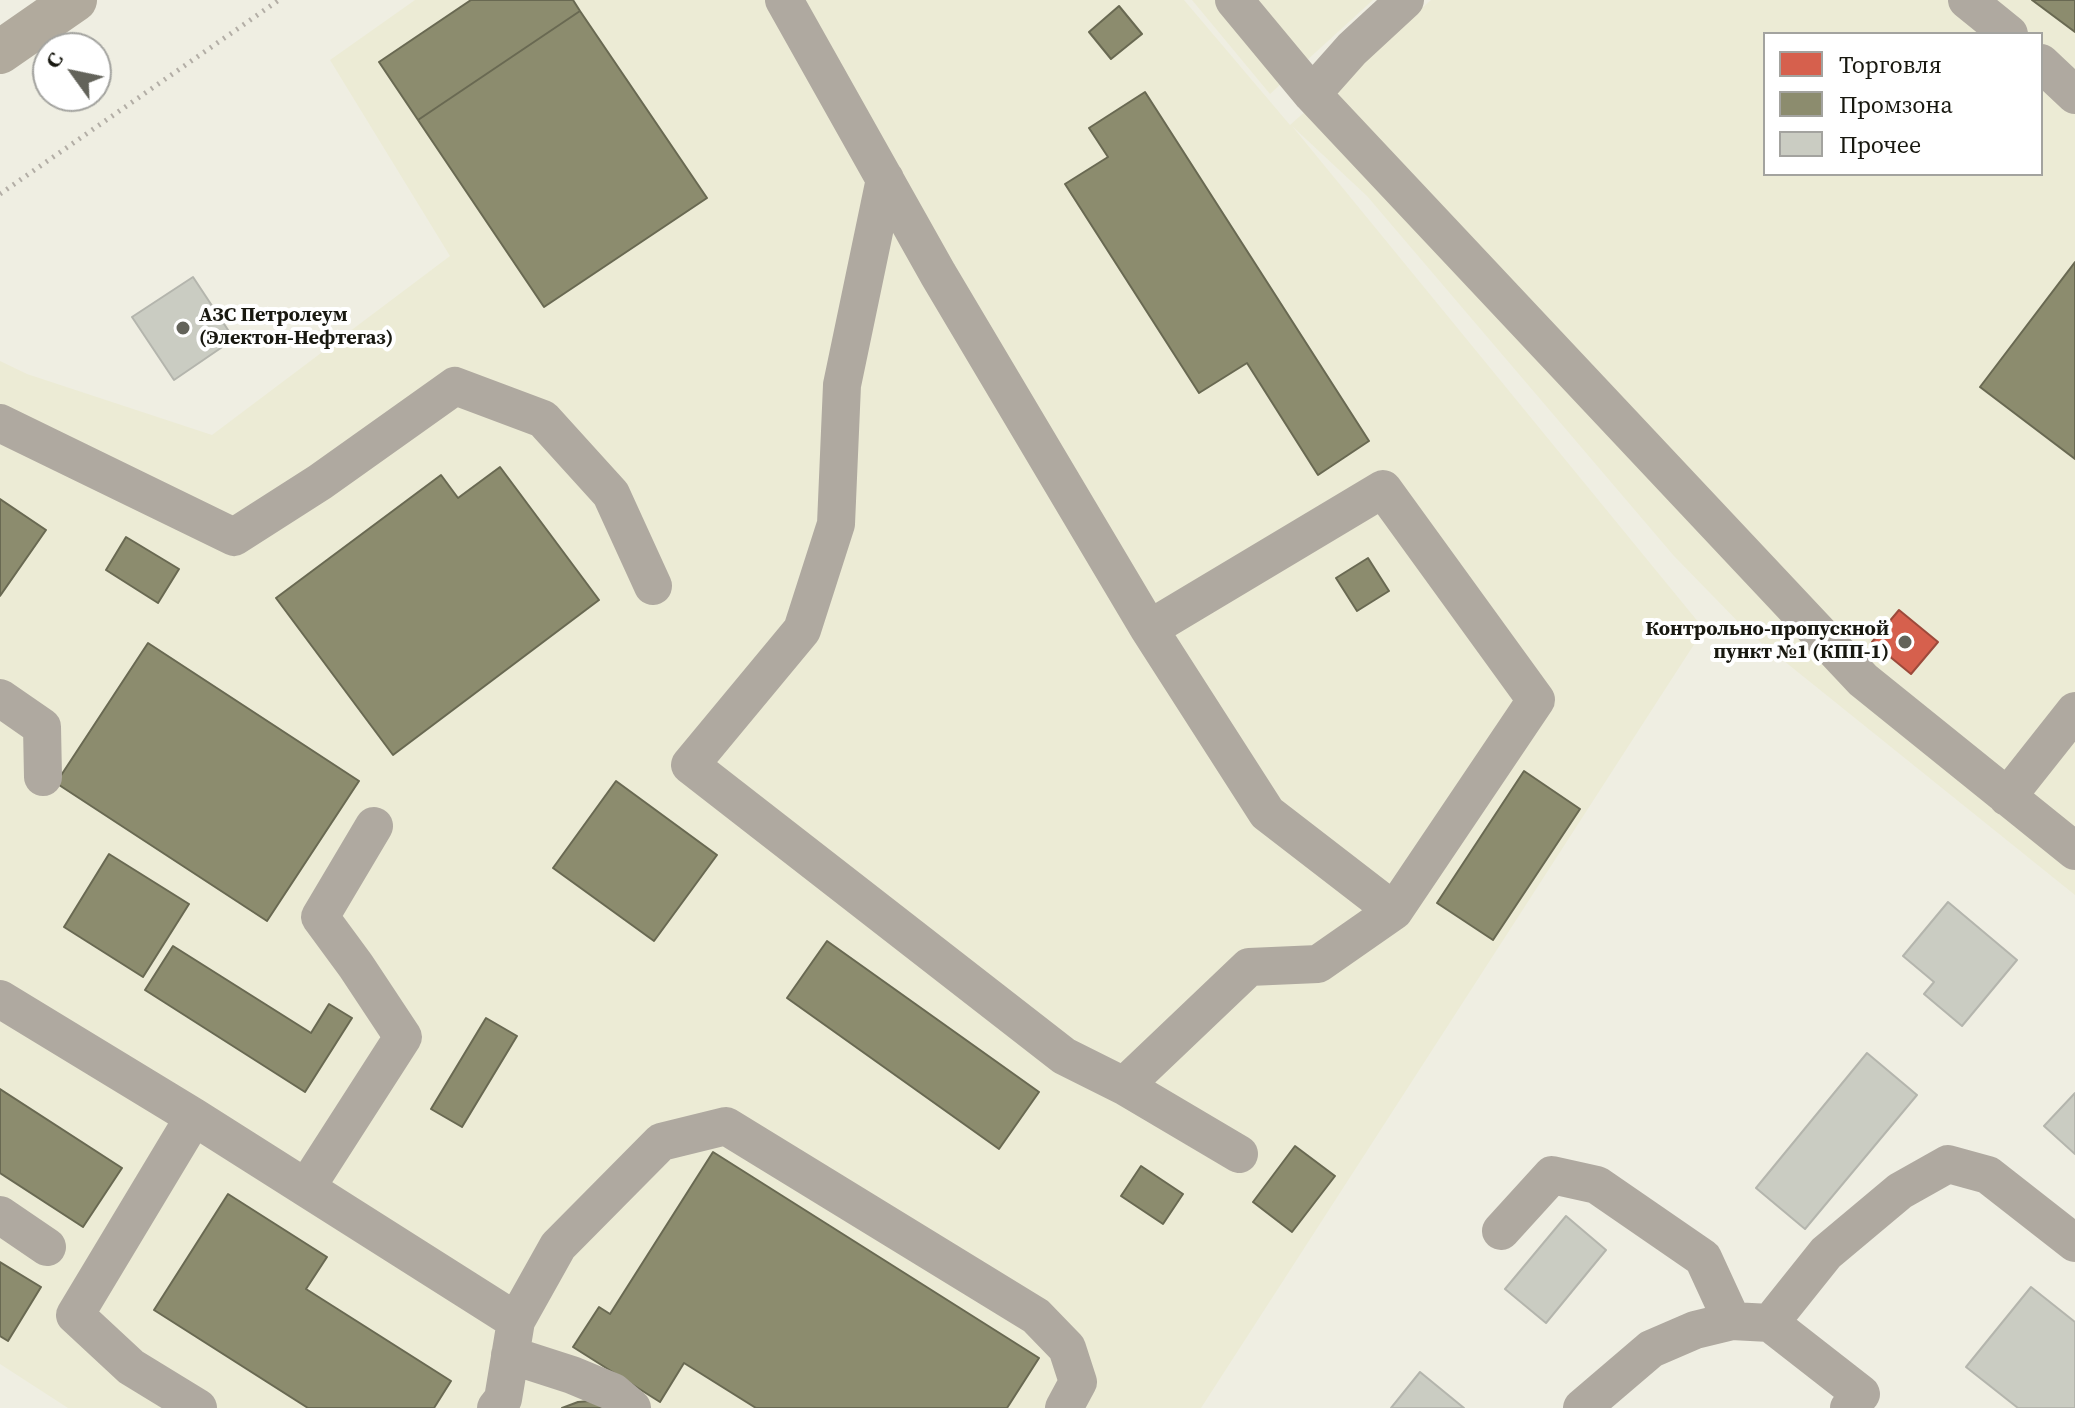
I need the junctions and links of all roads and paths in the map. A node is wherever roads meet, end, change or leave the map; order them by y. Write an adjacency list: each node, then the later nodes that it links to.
1 (75, 0): 8 (main road)
2 (279, 0): 13 (path)
3 (1234, 0): 10 (lane)
4 (1405, 0): 10 (lane)
5 (1967, 0): 7 (lane)
6 (794, 4): 12 (lane)
7 (2007, 32)
8 (0, 52)
9 (2043, 65): 11 (lane)
10 (1312, 94): 20 (lane)
11 (2075, 95)
12 (885, 179): 16 (lane); 25 (lane)
13 (0, 194)
14 (0, 423): 15 (lane)
15 (653, 586)
16 (1149, 629): 23 (lane); 23 (lane)
17 (0, 698): 19 (lane)
18 (2075, 711): 20 (lane)
19 (43, 777)
20 (2007, 797): 22 (lane)
21 (374, 826): 28 (lane)
22 (2075, 851)
23 (1394, 911): 25 (lane)
24 (0, 999): 26 (lane)
25 (1124, 1086): 27 (lane)
26 (194, 1117): 28 (lane); 37 (lane)
27 (1239, 1154)
28 (306, 1188): 35 (lane)
29 (0, 1215): 32 (lane)
30 (1501, 1231): 33 (lane)
31 (2075, 1243): 34 (lane)
32 (47, 1247)
33 (1732, 1321): 34 (lane); 41 (lane)
34 (1770, 1323): 36 (lane)
35 (513, 1338): 38 (lane); 39 (lane); 40 (lane)
36 (1865, 1403)
37 (198, 1408)
38 (496, 1408)
39 (632, 1408)
40 (1064, 1408)
41 (1582, 1408)

